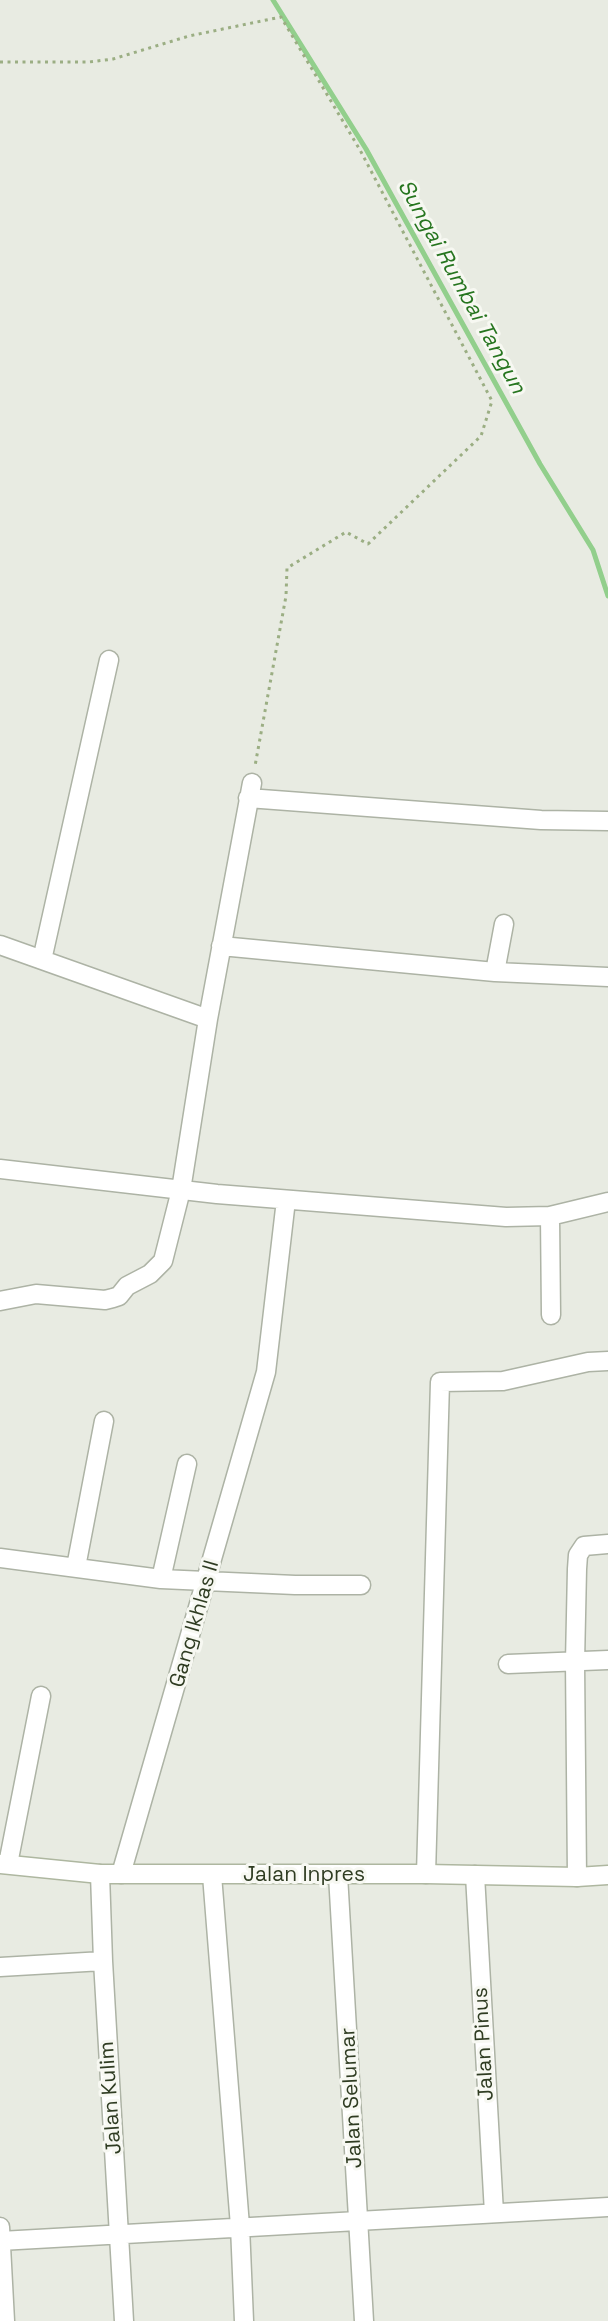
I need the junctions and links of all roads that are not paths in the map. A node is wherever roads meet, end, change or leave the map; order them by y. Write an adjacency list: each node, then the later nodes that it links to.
1 (109, 660): 6 (street)
2 (608, 821): 5 (street)
3 (504, 924): 7 (street)
4 (0, 945): 6 (street)
5 (221, 946): 7 (street); 9 (street)
6 (42, 960): 9 (street)
7 (495, 972): 8 (street)
8 (608, 977)
9 (208, 1019): 11 (street)
10 (0, 1169): 11 (street)
11 (181, 1190): 12 (street); 15 (street)
12 (286, 1200): 14 (street); 24 (street, Gang Ikhlas II)
13 (608, 1202): 14 (street)
14 (550, 1216): 16 (street)
15 (0, 1300)
16 (551, 1315)
17 (608, 1361): 33 (street)
18 (104, 1421): 22 (street)
19 (187, 1464): 23 (street)
20 (608, 1544): 27 (street)
21 (0, 1558): 22 (street)
22 (76, 1568): 23 (street)
23 (161, 1579): 24 (street)
24 (207, 1581): 25 (street); 32 (street, Gang Ikhlas II)
25 (362, 1586)
26 (608, 1660): 27 (street)
27 (575, 1662): 28 (street); 38 (street)
28 (508, 1664)
29 (41, 1696): 30 (street)
30 (4, 1864): 31 (street, Jalan Inpres)
31 (100, 1874): 32 (street, Jalan Inpres); 39 (street, Jalan Kulim)
32 (121, 1874): 34 (street, Jalan Inpres)
33 (426, 1874): 35 (street, Jalan Inpres); 36 (street, Jalan Inpres)
34 (212, 1875): 35 (street, Jalan Inpres); 44 (street)
35 (338, 1875): 43 (street, Jalan Selumar)
36 (475, 1875): 38 (street, Jalan Inpres); 42 (street, Jalan Pinus)
37 (608, 1875): 38 (street, Jalan Inpres)
38 (577, 1877)
39 (103, 1962): 40 (street); 45 (street, Jalan Kulim)
40 (0, 1967)
41 (608, 2207): 42 (street)
42 (494, 2213): 43 (street)
43 (359, 2220): 44 (street); 50 (street, Jalan Selumar)
44 (240, 2226): 45 (street); 49 (street)
45 (120, 2234): 46 (street); 48 (street, Jalan Kulim)
46 (0, 2236): 47 (street)
47 (5, 2321)
48 (124, 2321)
49 (244, 2321)
50 (364, 2321)

